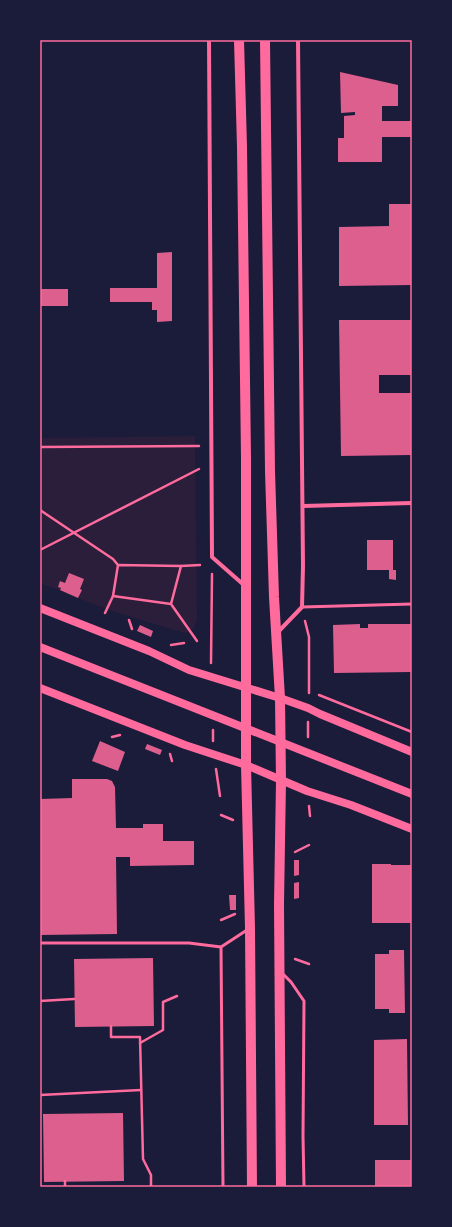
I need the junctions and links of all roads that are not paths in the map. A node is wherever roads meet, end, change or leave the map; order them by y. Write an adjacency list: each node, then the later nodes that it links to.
1 (208, 40): 7 (street)
2 (239, 40): 7 (main road)
3 (265, 40): 11 (main road)
4 (298, 40): 6 (street)
5 (412, 502): 6 (street)
6 (303, 506): 9 (street)
7 (246, 588): 14 (main road)
8 (412, 604): 9 (lane)
9 (302, 607): 11 (street)
10 (40, 608): 14 (main road)
11 (277, 633): 15 (main road)
12 (40, 647): 19 (main road)
13 (40, 688): 17 (main road)
14 (245, 688): 15 (main road); 17 (main road)
15 (280, 698): 16 (main road); 18 (main road)
16 (412, 752)
17 (246, 765): 18 (main road); 21 (main road)
18 (281, 781): 20 (main road); 24 (main road)
19 (412, 794)
20 (412, 829)
21 (250, 928): 23 (lane); 26 (main road)
22 (40, 943): 23 (lane)
23 (221, 947): 25 (lane)
24 (279, 971): 27 (main road); 28 (lane)
25 (223, 1187)
26 (252, 1187)
27 (281, 1187)
28 (304, 1187)

